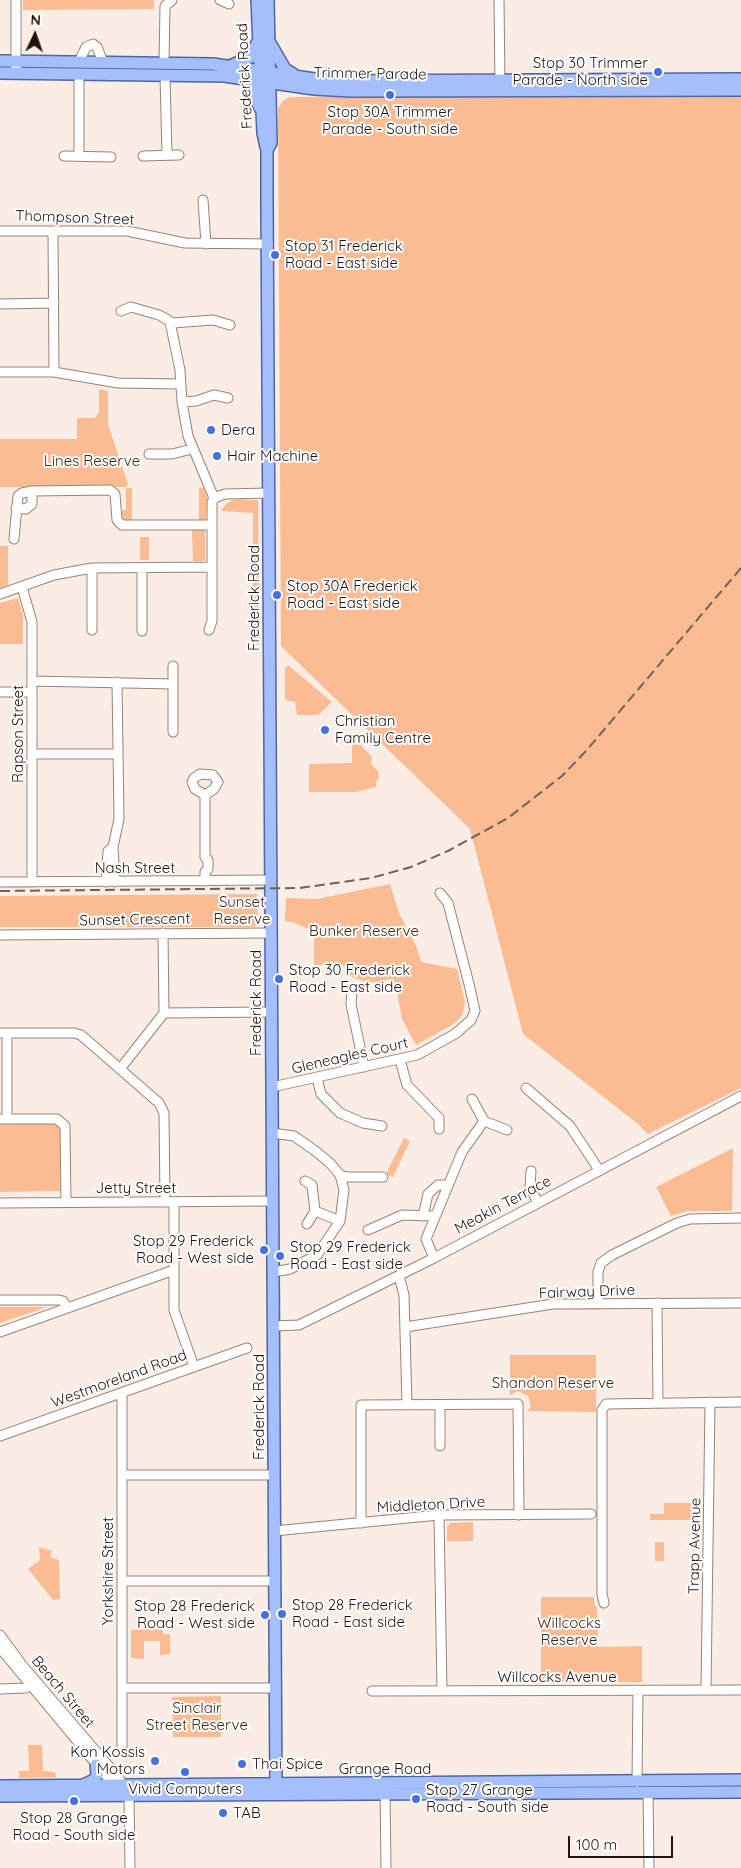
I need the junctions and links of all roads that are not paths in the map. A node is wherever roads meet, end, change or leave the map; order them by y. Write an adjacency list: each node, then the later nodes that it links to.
1 (16, 0): 10 (street)
2 (172, 0): 13 (street)
3 (220, 0): 7 (street)
4 (257, 0): 8 (main road, Frederick Road)
5 (268, 0): 8 (main road, Frederick Road)
6 (499, 0): 23 (street)
7 (229, 4)
8 (263, 39): 14 (main road); 18 (main road, Frederick Road); 19 (main road)
9 (0, 61): 10 (main road, Trimmer Parade)
10 (16, 61): 11 (main road, Trimmer Parade); 16 (street)
11 (79, 62): 12 (main road, Trimmer Parade); 12 (street)
12 (103, 62): 13 (main road, Trimmer Parade)
13 (164, 62): 14 (main road, Trimmer Parade)
14 (232, 66): 18 (main road, Trimmer Parade)
15 (0, 73): 16 (main road, Trimmer Parade)
16 (16, 73): 17 (main road, Trimmer Parade)
17 (79, 74): 20 (main road, Trimmer Parade); 32 (street)
18 (265, 75): 19 (main road, Trimmer Parade); 21 (main road, Trimmer Parade); 24 (main road, Trimmer Parade); 26 (main road, Frederick Road); 27 (main road, Frederick Road)
19 (295, 75): 23 (main road, Trimmer Parade)
20 (165, 76): 21 (main road, Trimmer Parade); 29 (street)
21 (245, 77): 27 (main road)
22 (741, 79): 23 (main road, Trimmer Parade)
23 (500, 85): 24 (main road, Trimmer Parade); 25 (main road, Trimmer Parade)
24 (314, 89): 26 (main road)
25 (741, 90)
26 (270, 102): 28 (main road, Frederick Road)
27 (262, 112): 28 (main road, Frederick Road)
28 (268, 150): 39 (main road, Frederick Road)
29 (167, 155): 30 (street); 33 (street)
30 (179, 155)
31 (64, 156): 32 (street)
32 (79, 156): 34 (street)
33 (143, 156)
34 (111, 157)
35 (203, 200): 38 (street)
36 (0, 231): 37 (street, Thompson Street)
37 (53, 231): 38 (street, Thompson Street); 40 (street)
38 (206, 244): 39 (street, Thompson Street)
39 (268, 244): 53 (main road, Frederick Road)
40 (54, 303): 41 (street); 46 (street)
41 (0, 304)
42 (122, 311): 43 (street)
43 (170, 322): 44 (street); 47 (street)
44 (230, 324)
45 (0, 372): 46 (street)
46 (54, 372): 47 (street)
47 (180, 384): 49 (street)
48 (228, 398): 49 (street)
49 (182, 402): 50 (street)
50 (192, 449): 51 (street); 54 (street)
51 (149, 454)
52 (32, 491): 55 (street); 55 (street); 56 (street)
53 (269, 493): 54 (street); 77 (main road, Frederick Road)
54 (214, 498): 56 (street)
55 (16, 508): 57 (street)
56 (212, 525): 58 (street)
57 (14, 539)
58 (212, 567): 60 (street); 65 (street)
59 (92, 568): 60 (street); 61 (street); 63 (street)
60 (142, 568): 64 (street)
61 (22, 587): 62 (street); 67 (street, Rapson Street)
62 (0, 594)
63 (92, 630)
64 (142, 630)
65 (209, 630)
66 (173, 666): 69 (street)
67 (32, 681): 68 (street); 71 (street, Rapson Street)
68 (117, 682): 69 (street); 74 (street)
69 (173, 684): 72 (street)
70 (0, 692): 71 (street)
71 (32, 692): 73 (street, Rapson Street)
72 (173, 732)
73 (32, 754): 74 (street); 79 (street, Rapson Street)
74 (118, 754): 80 (street)
75 (205, 795): 76 (street)
76 (205, 877): 77 (street, Nash Street); 80 (street, Nash Street)
77 (271, 880): 82 (main road, Frederick Road)
78 (0, 882): 79 (street, Nash Street)
79 (32, 882): 80 (street, Nash Street)
80 (111, 882)
81 (440, 893): 89 (street, Gleneagles Court)
82 (271, 933): 83 (street, Sunset Crescent); 86 (main road, Frederick Road)
83 (163, 934): 84 (street, Sunset Crescent); 87 (street)
84 (0, 935)
85 (352, 991): 90 (street)
86 (271, 1012): 87 (street); 93 (main road, Frederick Road)
87 (164, 1013): 91 (street)
88 (4, 1033): 91 (street); 97 (street)
89 (400, 1060): 90 (street, Gleneagles Court); 100 (street)
90 (364, 1067): 92 (street, Gleneagles Court)
91 (120, 1068): 112 (street)
92 (317, 1078): 93 (street, Gleneagles Court); 99 (street)
93 (272, 1087): 102 (main road, Frederick Road)
94 (526, 1088): 103 (street)
95 (741, 1096): 103 (street, Meakin Terrace)
96 (472, 1099): 98 (street)
97 (4, 1119): 111 (street)
98 (484, 1121): 101 (street); 108 (street)
99 (382, 1126)
100 (439, 1129)
101 (507, 1130)
102 (272, 1133): 105 (street); 109 (main road, Frederick Road)
103 (600, 1170): 110 (street, Meakin Terrace)
104 (531, 1172): 110 (street)
105 (340, 1175): 106 (street); 118 (street)
106 (383, 1177)
107 (305, 1181): 114 (street)
108 (448, 1184): 115 (street); 116 (street)
109 (273, 1201): 112 (street, Jetty Street); 123 (main road, Frederick Road)
110 (538, 1201): 121 (street, Meakin Terrace)
111 (66, 1202): 112 (street, Jetty Street); 113 (street, Jetty Street)
112 (170, 1202): 122 (street)
113 (0, 1203)
114 (315, 1211): 118 (street); 119 (street)
115 (423, 1216): 116 (street); 120 (street)
116 (435, 1216): 121 (street)
117 (741, 1218): 128 (street)
118 (340, 1221): 123 (street)
119 (307, 1224)
120 (368, 1230)
121 (434, 1258): 124 (street, Meakin Terrace)
122 (174, 1270): 129 (street); 134 (street)
123 (273, 1272): 130 (main road, Frederick Road)
124 (399, 1276): 130 (street, Meakin Terrace); 131 (street)
125 (0, 1300): 129 (street)
126 (657, 1303): 127 (street, Fairway Drive); 128 (street, Fairway Drive); 138 (street)
127 (741, 1303)
128 (598, 1304): 131 (street, Fairway Drive)
129 (67, 1308): 132 (street)
130 (273, 1326): 144 (main road, Frederick Road)
131 (406, 1327): 139 (street)
132 (0, 1332)
133 (247, 1348): 134 (street, Westmoreland Road)
134 (194, 1367): 135 (street, Westmoreland Road)
135 (122, 1394): 141 (street, Westmoreland Road); 143 (street, Yorkshire Street)
136 (710, 1402): 137 (street); 138 (street); 159 (street, Trapp Avenue)
137 (741, 1402)
138 (658, 1403): 152 (street)
139 (407, 1405): 140 (street); 148 (street)
140 (440, 1405): 142 (street); 147 (street)
141 (0, 1436)
142 (440, 1446)
143 (122, 1475): 144 (street); 150 (street, Yorkshire Street)
144 (274, 1475): 149 (main road, Frederick Road)
145 (591, 1514): 147 (street, Middleton Drive)
146 (439, 1515): 147 (street, Middleton Drive); 148 (street, Middleton Drive); 162 (street)
147 (519, 1515)
148 (361, 1523): 149 (street, Middleton Drive)
149 (274, 1531): 151 (main road, Frederick Road)
150 (122, 1581): 151 (street); 156 (street, Yorkshire Street)
151 (274, 1582): 157 (main road, Frederick Road)
152 (604, 1603)
153 (0, 1635): 155 (street, Beach Street)
154 (0, 1648): 155 (street, Beach Street)
155 (35, 1684): 158 (street); 165 (street, Beach Street); 169 (street, Beach Street)
156 (122, 1688): 157 (street); 164 (street, Yorkshire Street)
157 (275, 1688): 171 (main road, Frederick Road)
158 (0, 1689)
159 (706, 1690): 160 (street, Willcocks Avenue); 163 (street, Willcocks Avenue)
160 (741, 1690)
161 (372, 1691): 162 (street, Willcocks Avenue)
162 (442, 1691): 163 (street, Willcocks Avenue)
163 (638, 1691): 167 (street)
164 (122, 1748)
165 (96, 1765): 168 (main road); 169 (street, Beach Street)
166 (741, 1780): 167 (main road, Grange Road)
167 (637, 1782): 172 (main road, Grange Road); 173 (main road)
168 (81, 1785): 169 (main road, Grange Road); 170 (main road, Grange Road)
169 (121, 1785): 171 (main road, Grange Road); 175 (street)
170 (0, 1786)
171 (276, 1789): 172 (main road, Grange Road); 175 (main road, Grange Road)
172 (385, 1789): 173 (main road, Grange Road); 178 (street)
173 (648, 1792): 174 (main road, Grange Road); 179 (street)
174 (741, 1792)
175 (129, 1795): 176 (main road, Grange Road); 177 (street)
176 (0, 1796)
177 (130, 1868)
178 (386, 1868)
179 (649, 1868)

